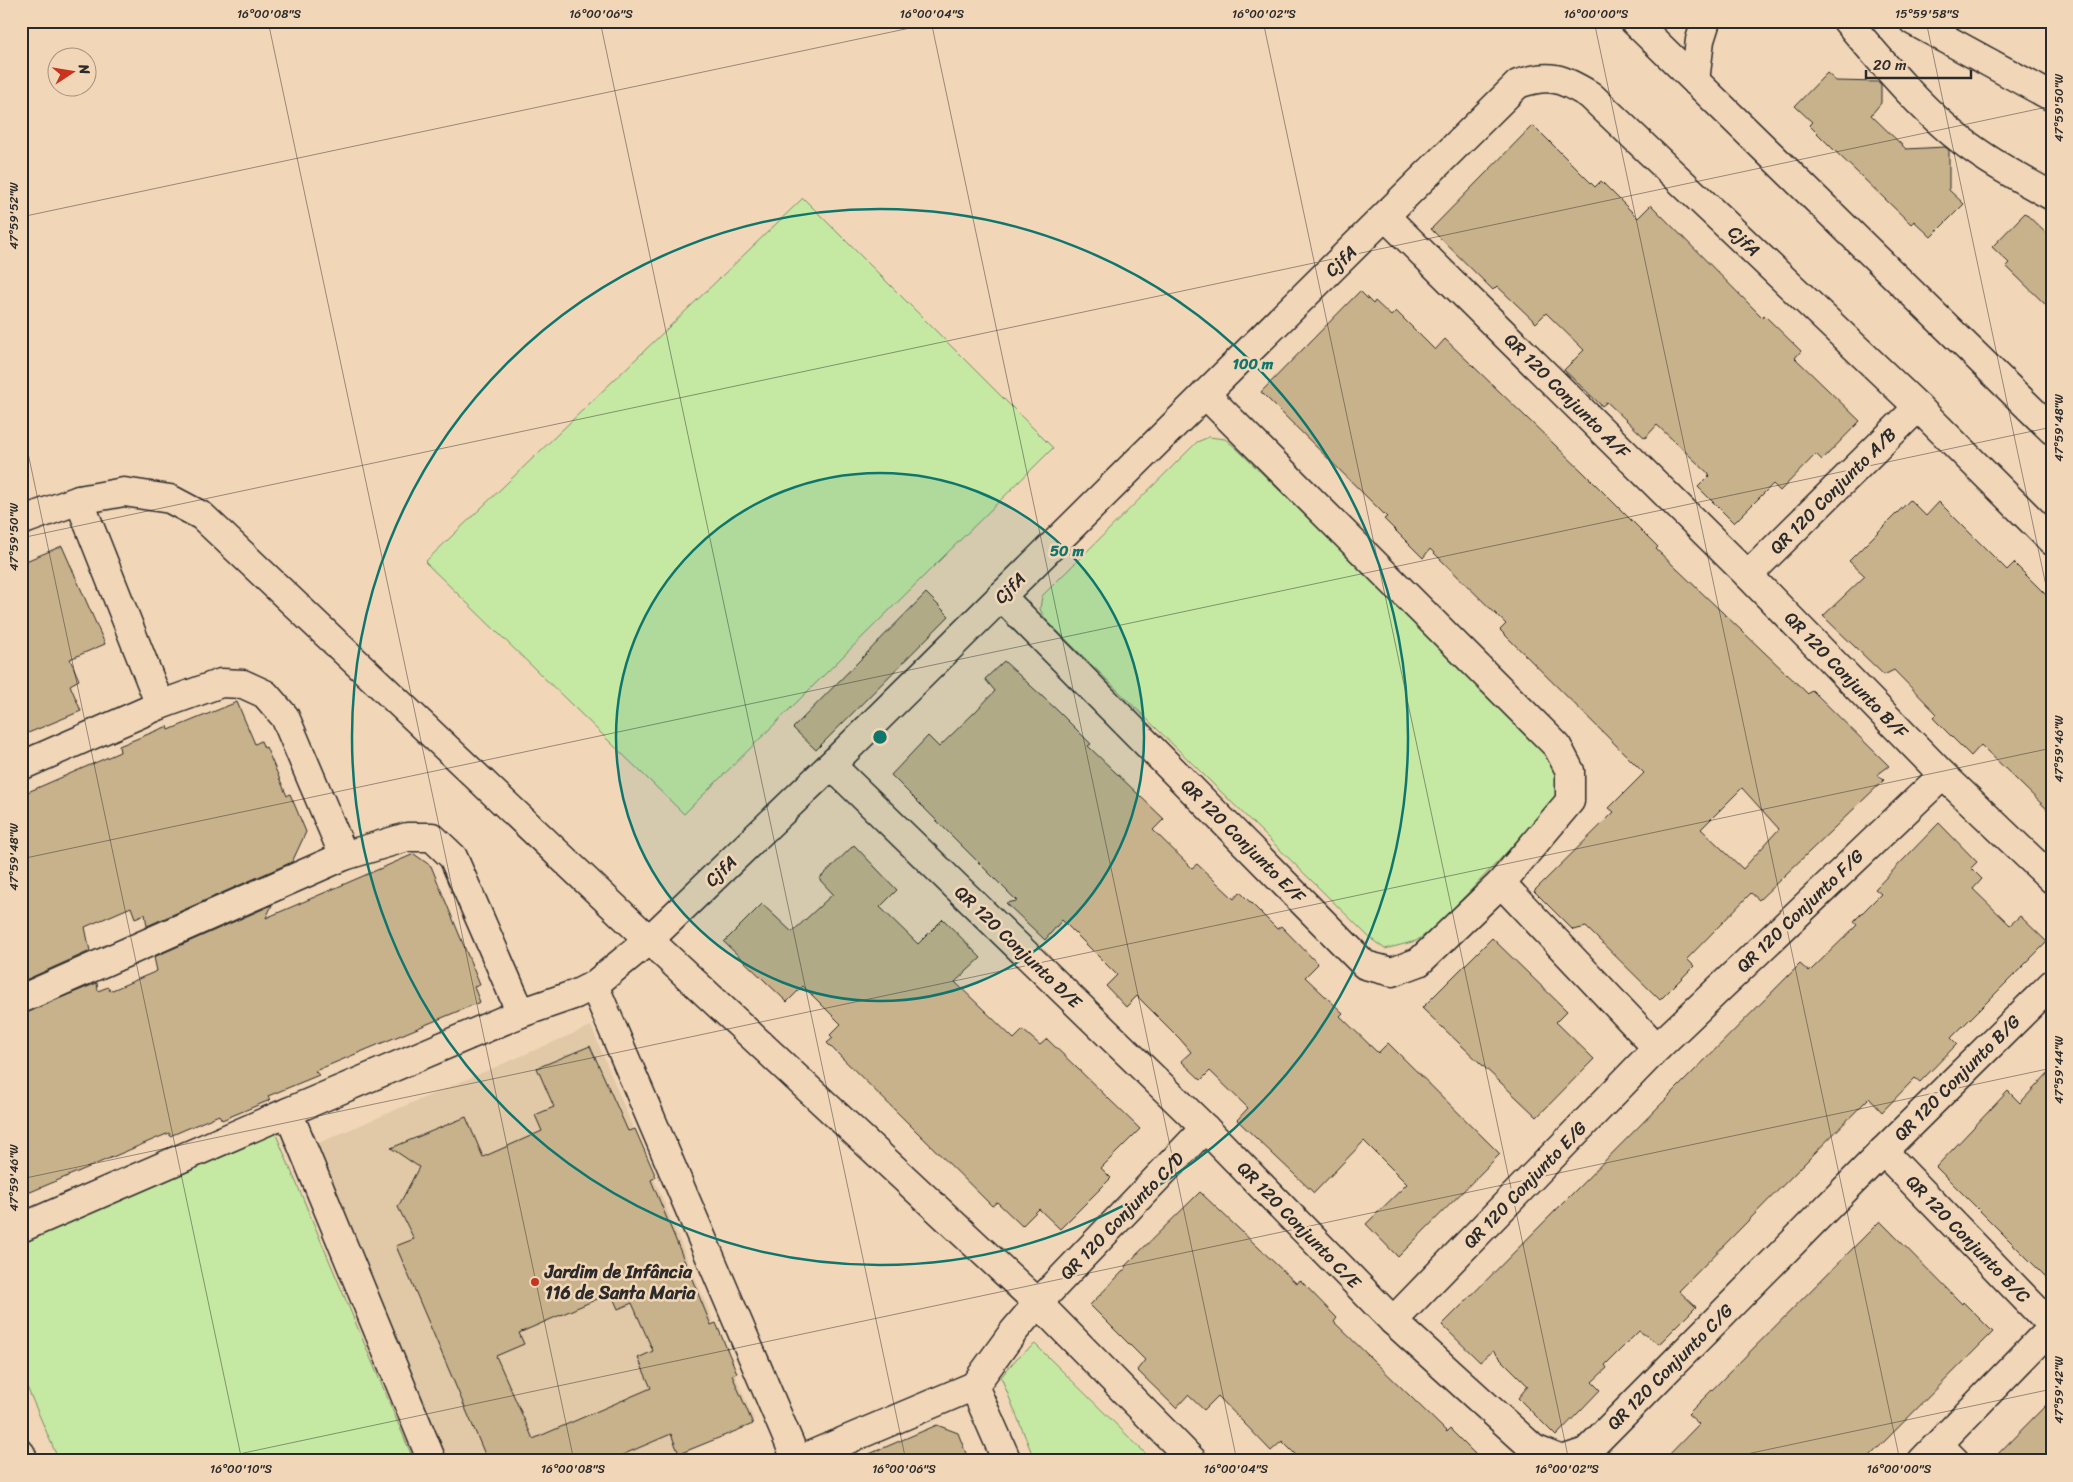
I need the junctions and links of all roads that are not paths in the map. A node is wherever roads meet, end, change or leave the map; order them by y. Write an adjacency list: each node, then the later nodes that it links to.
1 (1634, 21): 5 (street)
2 (1706, 21): 5 (street)
3 (1847, 21): 7 (street)
4 (1913, 21): 6 (street)
5 (1695, 81): 11 (street)
6 (2052, 97)
7 (2052, 196)
8 (1386, 217): 9 (street, CjfA); 10 (street, CjfA); 15 (street, QR 120 Conjunto A/F)
9 (1204, 394): 16 (street, CjfA); 23 (street, QR 120 Conjunto E/F)
10 (1918, 407): 14 (street, CjfA); 15 (street, QR 120 Conjunto A/B)
11 (2052, 430)
12 (79, 500): 13 (street); 17 (street); 24 (street)
13 (21, 520)
14 (2052, 541)
15 (1748, 575): 20 (street, QR 120 Conjunto B/F)
16 (1001, 596): 18 (street, CjfA); 23 (street, QR 120 Conjunto E/F)
17 (160, 705): 19 (street); 21 (street)
18 (831, 765): 24 (street, CjfA); 31 (street, QR 120 Conjunto D/E)
19 (21, 766)
20 (1943, 775): 22 (street); 29 (street, QR 120 Conjunto F/G)
21 (344, 856): 27 (street); 28 (street)
22 (2052, 879)
23 (1501, 883): 29 (street)
24 (648, 940): 26 (street, CjfA); 34 (street)
25 (2052, 984): 32 (street, QR 120 Conjunto B/G)
26 (594, 985): 28 (street, CjfA); 42 (street)
27 (21, 999)
28 (521, 1013): 30 (street, CjfA)
29 (1657, 1048): 35 (street, QR 120 Conjunto E/G)
30 (288, 1112): 33 (street, CjfA); 41 (street)
31 (1205, 1128): 34 (street, QR 120 Conjunto C/D); 35 (street, QR 120 Conjunto C/E)
32 (1883, 1151): 35 (street, QR 120 Conjunto C/G); 36 (street, QR 120 Conjunto B/C)
33 (21, 1228)
34 (1038, 1303): 37 (street, QR 120 Conjunto C/D); 44 (street)
35 (1393, 1321)
36 (2052, 1327): 39 (street)
37 (974, 1386): 42 (street); 43 (street)
38 (21, 1454): 40 (street)
39 (1939, 1455)
40 (24, 1461)
41 (432, 1461)
42 (797, 1461)
43 (1007, 1461)
44 (1193, 1461)

